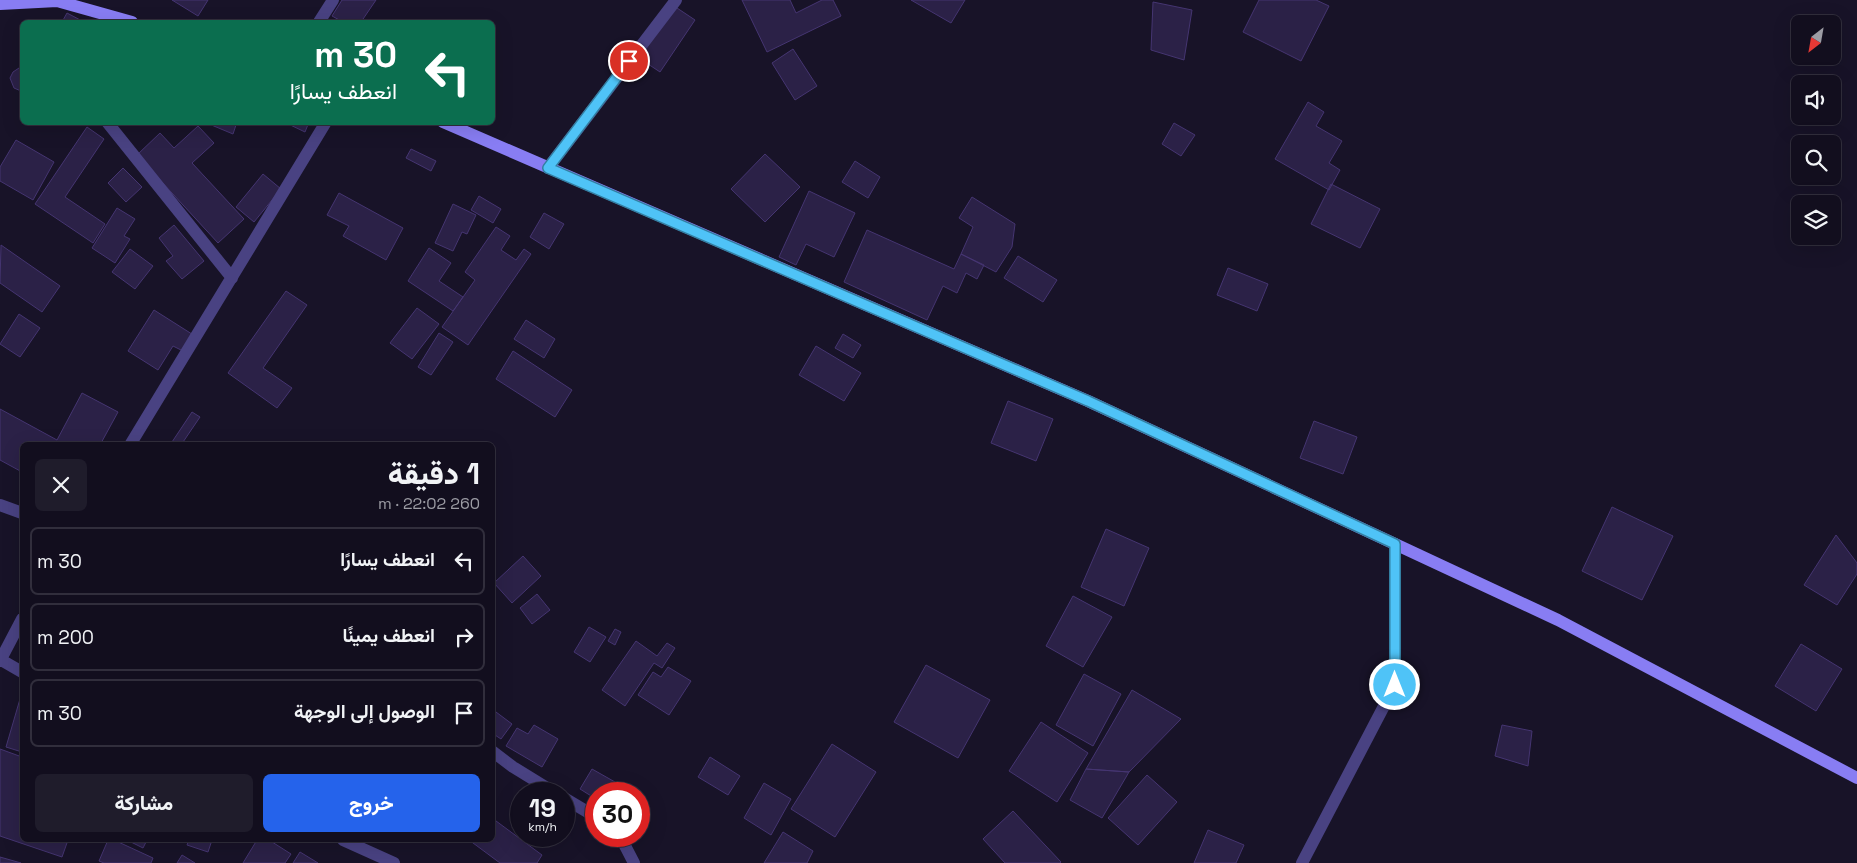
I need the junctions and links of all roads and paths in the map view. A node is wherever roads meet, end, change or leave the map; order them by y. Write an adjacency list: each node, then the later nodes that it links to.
1 (333, 0): 5 (street)
2 (676, 0): 9 (street)
3 (0, 4): 4 (street)
4 (122, 20)
5 (320, 20)
6 (109, 125): 10 (street)
7 (324, 125): 10 (street)
8 (450, 125): 9 (street)
9 (548, 168): 14 (street)
10 (232, 278): 11 (street)
11 (132, 442)
12 (0, 505): 13 (street)
13 (20, 512)
14 (1395, 544): 19 (street); 25 (street)
15 (20, 623): 16 (street)
16 (0, 661): 17 (street)
17 (20, 671)
18 (495, 753): 20 (street)
19 (1857, 778)
20 (537, 782)
21 (347, 842): 23 (street)
22 (626, 847): 24 (street)
23 (394, 863)
24 (634, 863)
25 (1302, 863)

